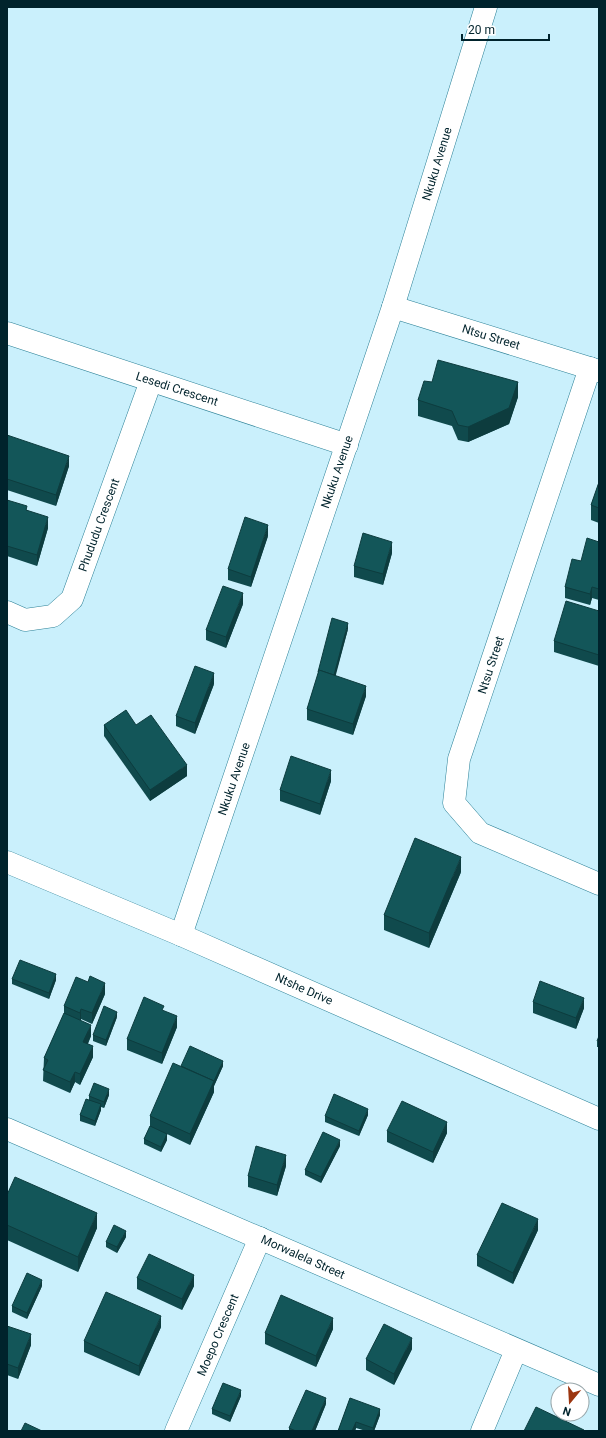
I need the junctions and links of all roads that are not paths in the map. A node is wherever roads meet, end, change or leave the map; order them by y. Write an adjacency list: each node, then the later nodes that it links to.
1 (486, 7): 2 (street, Nkuku Avenue)
2 (393, 307): 4 (street, Ntsu Street); 6 (street, Nkuku Avenue)
3 (7, 333): 5 (street, Lesedi Crescent)
4 (594, 369): 9 (street, Ntsu Street)
5 (151, 381): 6 (street, Lesedi Crescent); 7 (street, Phududu Crescent)
6 (347, 445): 10 (street, Nkuku Avenue)
7 (7, 612)
8 (7, 862): 10 (street, Ntshe Drive)
9 (599, 884)
10 (181, 936): 11 (street, Ntshe Drive)
11 (599, 1119)
12 (7, 1129): 13 (street, Morwalela Street)
13 (260, 1238): 14 (street, Morwalela Street); 16 (street, Moepo Crescent)
14 (516, 1350): 15 (street, Morwalela Street); 17 (street)
15 (599, 1385)
16 (176, 1431)
17 (482, 1431)

